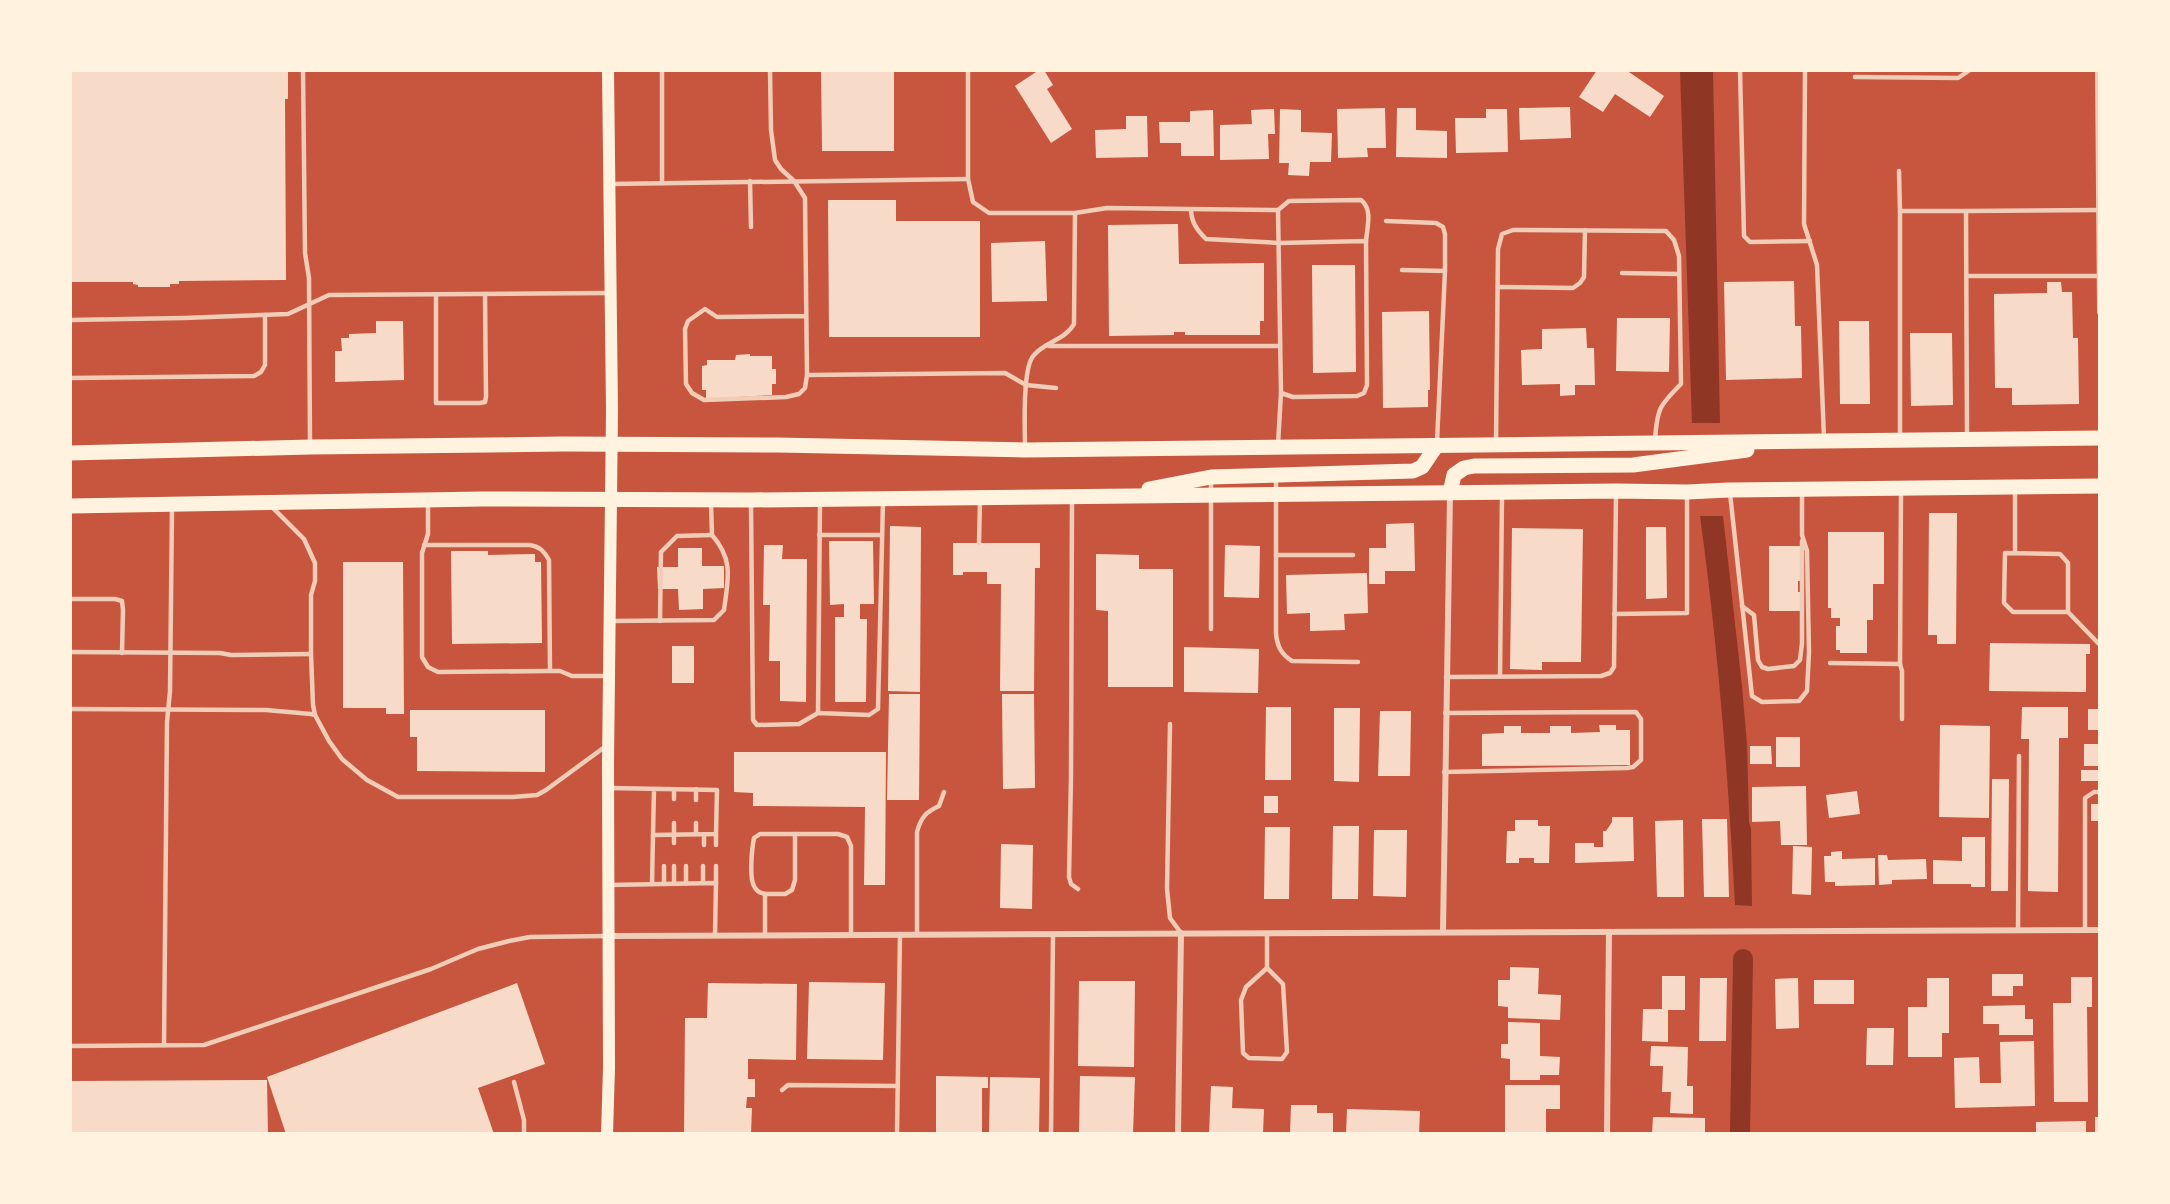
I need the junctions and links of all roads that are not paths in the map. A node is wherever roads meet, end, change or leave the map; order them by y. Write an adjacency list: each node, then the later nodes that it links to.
1 (303, 70): 41 (lane)
2 (608, 70): 17 (main road)
3 (662, 70): 16 (lane)
4 (770, 70): 15 (lane)
5 (968, 70): 13 (lane)
6 (1740, 70): 29 (lane)
7 (1805, 70): 29 (lane)
8 (1970, 70): 10 (lane)
9 (2098, 70): 11 (street)
10 (1855, 77)
11 (2099, 83): 18 (street)
12 (1899, 171): 22 (lane)
13 (968, 179): 15 (lane); 24 (lane)
14 (750, 181): 15 (lane); 16 (lane); 26 (lane)
15 (794, 181): 44 (lane)
16 (662, 183): 17 (lane)
17 (610, 184): 38 (main road)
18 (2099, 196): 20 (street)
19 (1278, 210): 21 (lane); 28 (lane); 30 (lane)
20 (2099, 210): 23 (lane); 36 (street)
21 (1191, 211): 24 (lane); 30 (lane)
22 (1900, 211): 23 (lane); 55 (lane)
23 (1966, 211): 35 (lane)
24 (1075, 213): 46 (lane)
25 (1386, 221): 32 (lane)
26 (751, 227)
27 (1585, 230): 34 (lane); 37 (lane); 37 (lane)
28 (1366, 241): 30 (lane); 52 (lane)
29 (1810, 241): 56 (lane)
30 (1279, 243): 47 (lane)
31 (1402, 270): 32 (lane)
32 (1445, 271): 59 (lane)
33 (1622, 273): 34 (lane)
34 (1679, 274): 57 (lane)
35 (1967, 276): 36 (lane); 54 (lane)
36 (2099, 276): 42 (street)
37 (1498, 287): 60 (lane)
38 (611, 293): 39 (lane); 58 (main road)
39 (485, 294): 40 (lane); 40 (lane)
40 (436, 295): 41 (lane)
41 (310, 304): 43 (lane); 61 (lane)
42 (2100, 312)
43 (265, 315): 45 (lane); 49 (lane)
44 (806, 316): 48 (lane); 48 (lane)
45 (70, 320)
46 (1047, 346): 47 (lane); 50 (lane)
47 (1280, 346): 52 (lane)
48 (807, 375): 50 (lane)
49 (70, 378)
50 (1026, 385): 51 (lane); 63 (lane)
51 (1056, 388)
52 (1281, 393): 62 (lane)
53 (2100, 438): 54 (main road)
54 (1967, 439): 55 (main road)
55 (1900, 440): 56 (main road)
56 (1816, 441): 57 (main road); 75 (main road)
57 (1655, 443): 60 (main road)
58 (611, 445): 61 (main road); 63 (main road); 81 (main road)
59 (1437, 445): 60 (main road); 62 (main road); 65 (main road)
60 (1496, 445)
61 (310, 447): 64 (main road)
62 (1278, 447): 63 (main road)
63 (1025, 450)
64 (70, 453)
65 (1276, 476): 66 (main road); 77 (lane)
66 (1211, 477): 76 (lane); 79 (main road)
67 (2100, 486): 68 (main road)
68 (2014, 487): 69 (main road); 96 (lane)
69 (1900, 488): 70 (main road); 113 (lane)
70 (1802, 489): 71 (main road); 90 (lane)
71 (1729, 490): 74 (main road); 100 (lane)
72 (1616, 491): 73 (main road); 74 (main road); 102 (lane)
73 (1502, 492): 75 (main road); 116 (lane)
74 (1686, 492): 102 (lane)
75 (1450, 493): 77 (main road); 117 (street)
76 (1211, 495): 77 (main road); 79 (main road); 105 (lane)
77 (1277, 495): 97 (lane)
78 (1072, 496): 79 (main road); 80 (main road); 163 (lane)
79 (1116, 496)
80 (980, 498): 83 (main road); 94 (lane)
81 (610, 499): 84 (main road); 85 (main road); 103 (main road)
82 (820, 499): 83 (main road); 86 (main road); 92 (lane)
83 (883, 499): 93 (lane)
84 (428, 500): 87 (main road); 95 (lane)
85 (711, 500): 86 (main road); 91 (lane)
86 (751, 500): 120 (lane)
87 (268, 503): 88 (main road); 110 (lane)
88 (172, 505): 89 (main road); 109 (lane)
89 (70, 506)
90 (1802, 534): 100 (lane); 100 (lane)
91 (712, 535): 104 (lane); 104 (lane)
92 (819, 535): 93 (lane); 120 (lane)
93 (882, 535): 120 (lane)
94 (979, 543)
95 (424, 546): 114 (lane); 114 (lane)
96 (2015, 554): 101 (lane); 101 (lane)
97 (1276, 555): 98 (lane); 111 (lane)
98 (1353, 555)
99 (70, 599): 108 (lane)
100 (1742, 606)
101 (2068, 612): 106 (lane)
102 (1614, 614): 116 (lane)
103 (609, 621): 104 (lane); 115 (main road)
104 (660, 621)
105 (1211, 628)
106 (2100, 645)
107 (70, 652): 108 (lane)
108 (122, 653): 109 (lane)
109 (170, 653): 110 (lane); 119 (lane)
110 (311, 654): 122 (lane)
111 (1358, 662)
112 (1830, 663): 113 (lane)
113 (1900, 664): 123 (lane)
114 (550, 670): 115 (lane)
115 (609, 676): 125 (main road)
116 (1500, 676): 117 (lane)
117 (1446, 677): 121 (street)
118 (70, 709): 119 (lane)
119 (167, 710): 122 (lane); 180 (lane)
120 (818, 713)
121 (1445, 713): 127 (street); 127 (lane)
122 (315, 715): 125 (lane)
123 (1902, 719)
124 (1170, 724): 170 (lane)
125 (608, 744): 128 (main road)
126 (2019, 756): 165 (lane)
127 (1444, 772): 168 (street)
128 (608, 788): 129 (lane); 161 (main road)
129 (654, 789): 130 (lane); 144 (lane)
130 (674, 789): 131 (lane); 134 (lane)
131 (696, 789): 135 (lane); 142 (lane)
132 (944, 792): 174 (lane)
133 (2100, 792): 166 (lane)
134 (674, 799)
135 (696, 800)
136 (674, 823): 138 (lane)
137 (696, 823): 140 (lane)
138 (674, 834): 139 (lane); 145 (lane); 147 (lane)
139 (686, 834): 140 (lane); 148 (lane)
140 (696, 834): 141 (lane)
141 (704, 834): 142 (lane); 149 (lane)
142 (716, 834): 150 (lane)
143 (795, 834): 164 (lane); 164 (lane); 172 (lane)
144 (653, 835): 145 (lane); 162 (lane)
145 (664, 835): 146 (lane)
146 (664, 843)
147 (674, 843)
148 (686, 843)
149 (704, 844)
150 (716, 845)
151 (664, 866): 158 (lane)
152 (674, 866): 159 (lane)
153 (686, 866): 160 (lane)
154 (704, 866): 156 (lane)
155 (716, 866): 157 (lane)
156 (703, 883): 157 (lane); 160 (lane)
157 (716, 883): 178 (lane)
158 (664, 884): 159 (lane); 162 (lane)
159 (674, 884): 160 (lane)
160 (686, 884)
161 (608, 885): 162 (lane); 177 (main road)
162 (652, 885)
163 (1078, 889)
164 (765, 894): 176 (lane)
165 (2018, 930): 166 (street); 169 (street)
166 (2085, 930): 167 (street)
167 (2100, 930)
168 (1443, 932): 169 (street); 171 (street)
169 (1609, 932): 190 (street)
170 (1181, 933): 171 (street); 175 (street); 189 (street)
171 (1267, 933): 179 (lane)
172 (851, 934): 173 (street); 176 (street)
173 (900, 934): 174 (street); 183 (lane)
174 (917, 934): 175 (street)
175 (1053, 934): 188 (lane)
176 (765, 935): 178 (street)
177 (608, 936): 178 (street); 180 (lane); 186 (main road)
178 (715, 936)
179 (1267, 968): 179 (lane)
180 (164, 1045): 181 (lane)
181 (70, 1046)
182 (514, 1082): 185 (lane)
183 (898, 1086): 184 (lane); 187 (lane)
184 (782, 1090)
185 (524, 1134)
186 (607, 1134)
187 (897, 1134)
188 (1051, 1134)
189 (1178, 1134)
190 (1607, 1134)

